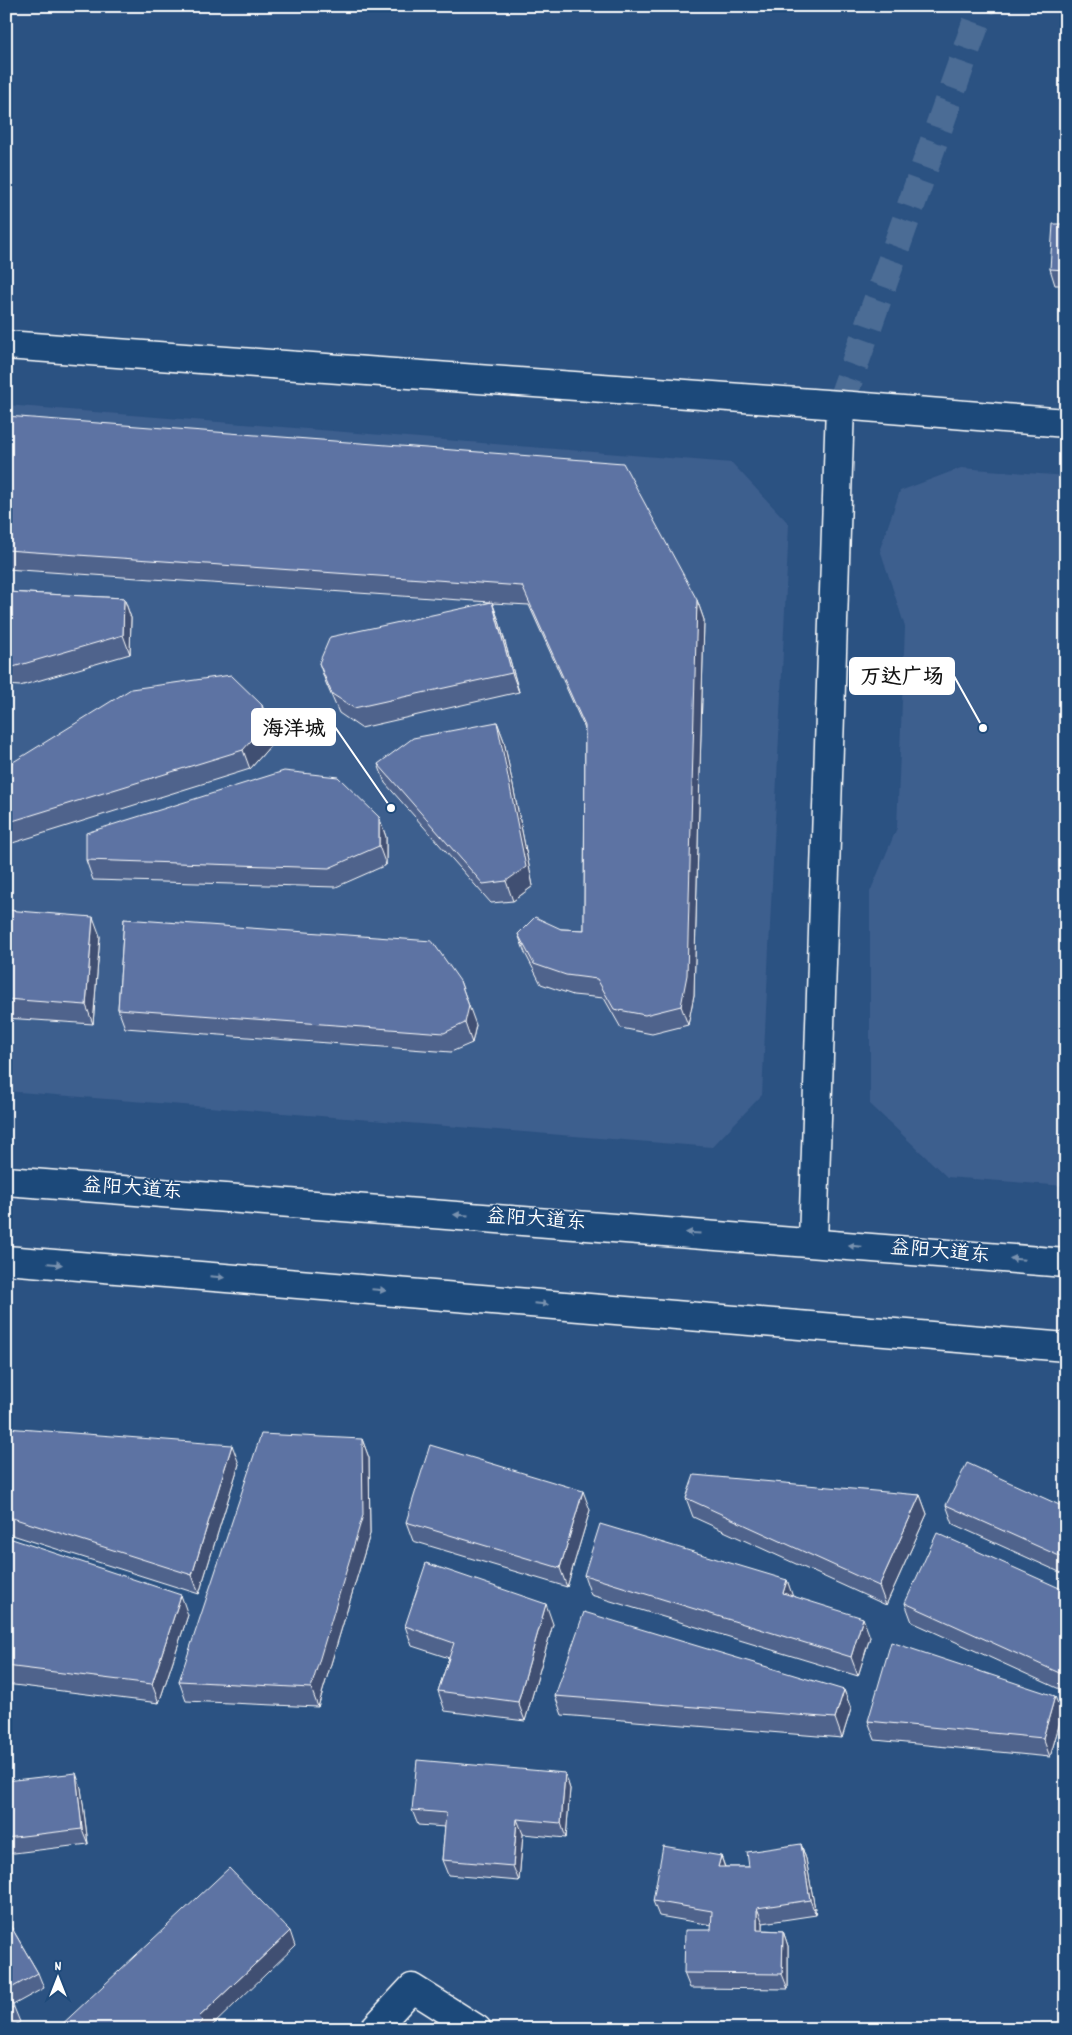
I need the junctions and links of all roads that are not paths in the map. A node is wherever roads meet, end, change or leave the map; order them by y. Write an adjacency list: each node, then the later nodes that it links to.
1 (6, 345): 2 (main road)
2 (840, 405): 3 (main road); 5 (main road)
3 (1066, 423)
4 (6, 1180): 5 (main road, 益阳大道东, one-way to 4)
5 (813, 1242): 7 (main road, 益阳大道东, one-way to 5)
6 (6, 1260): 8 (main road, one-way to 8)
7 (1066, 1264)
8 (1066, 1346)
9 (374, 2029): 10 (main road)
10 (477, 2029)

